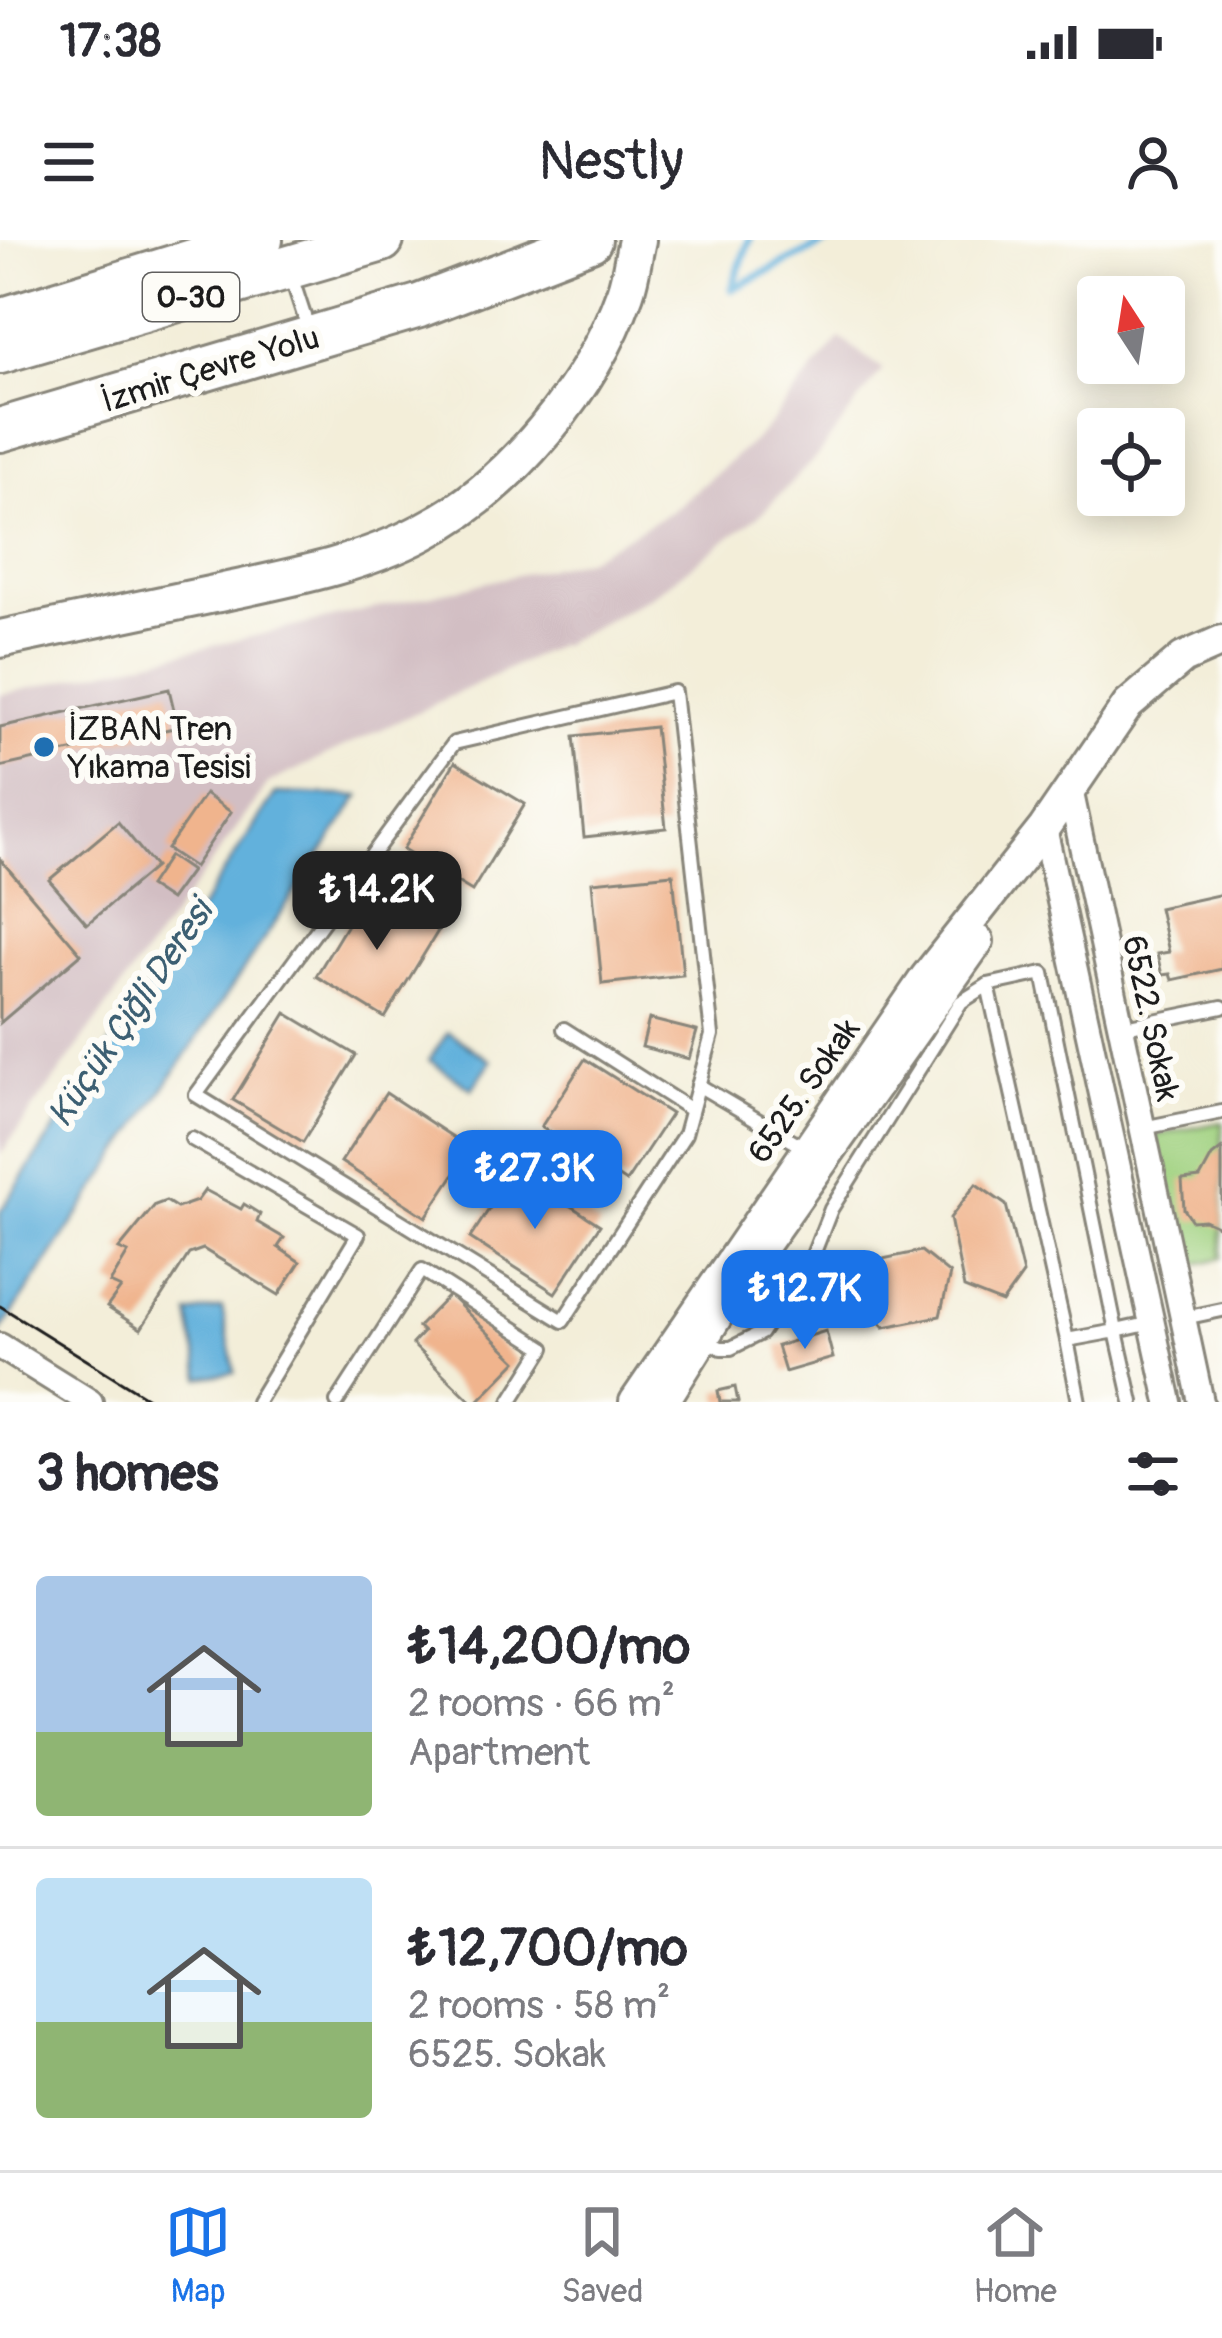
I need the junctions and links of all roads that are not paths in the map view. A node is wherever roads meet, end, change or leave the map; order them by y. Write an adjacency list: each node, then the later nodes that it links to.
1 (382, 240): 4 (highway, O-30)
2 (590, 240): 6 (highway, İzmir Çevre Yolu / O-30)
3 (637, 240): 11 (main road)
4 (275, 255): 5 (highway); 6 (lane); 7 (highway, O-30)
5 (0, 320)
6 (311, 338): 8 (highway, İzmir Çevre Yolu / O-30)
7 (0, 352)
8 (224, 365): 9 (highway, İzmir Çevre Yolu / O-30); 10 (highway)
9 (0, 430)
10 (0, 444)
11 (0, 639)
12 (1222, 640): 13 (street, 6525. Sokak)
13 (1070, 789): 14 (street, 6525. Sokak); 17 (street, 6522. Sokak)
14 (1044, 828): 24 (street, 6525. Sokak); 25 (street, 6525. Sokak); 29 (street, 6522. Sokak)
15 (988, 986): 26 (lane); 30 (lane); 32 (lane)
16 (1222, 1007): 17 (lane)
17 (1120, 1028): 22 (street, 6522. Sokak)
18 (564, 1029): 20 (lane)
19 (698, 1085): 20 (lane); 20 (lane); 24 (lane)
20 (691, 1110)
21 (1222, 1112): 22 (lane)
22 (1142, 1128): 28 (street, 6522. Sokak)
23 (192, 1138): 36 (lane)
24 (805, 1148): 39 (street, 6525. Sokak)
25 (758, 1252): 26 (lane); 31 (street, 6525. Sokak)
26 (797, 1279): 31 (lane)
27 (1222, 1310): 28 (lane)
28 (1183, 1318): 43 (street, 6522. Sokak)
29 (1152, 1323): 30 (lane); 42 (street, 6522. Sokak)
30 (1116, 1331): 32 (lane); 41 (lane)
31 (702, 1339): 34 (street, 6525. Sokak)
32 (1067, 1340): 40 (lane)
33 (4, 1349): 35 (street)
34 (669, 1399)
35 (90, 1402)
36 (257, 1402)
37 (337, 1402): 38 (lane)
38 (510, 1402)
39 (635, 1402)
40 (1079, 1402)
41 (1132, 1402)
42 (1169, 1402)
43 (1201, 1402)

